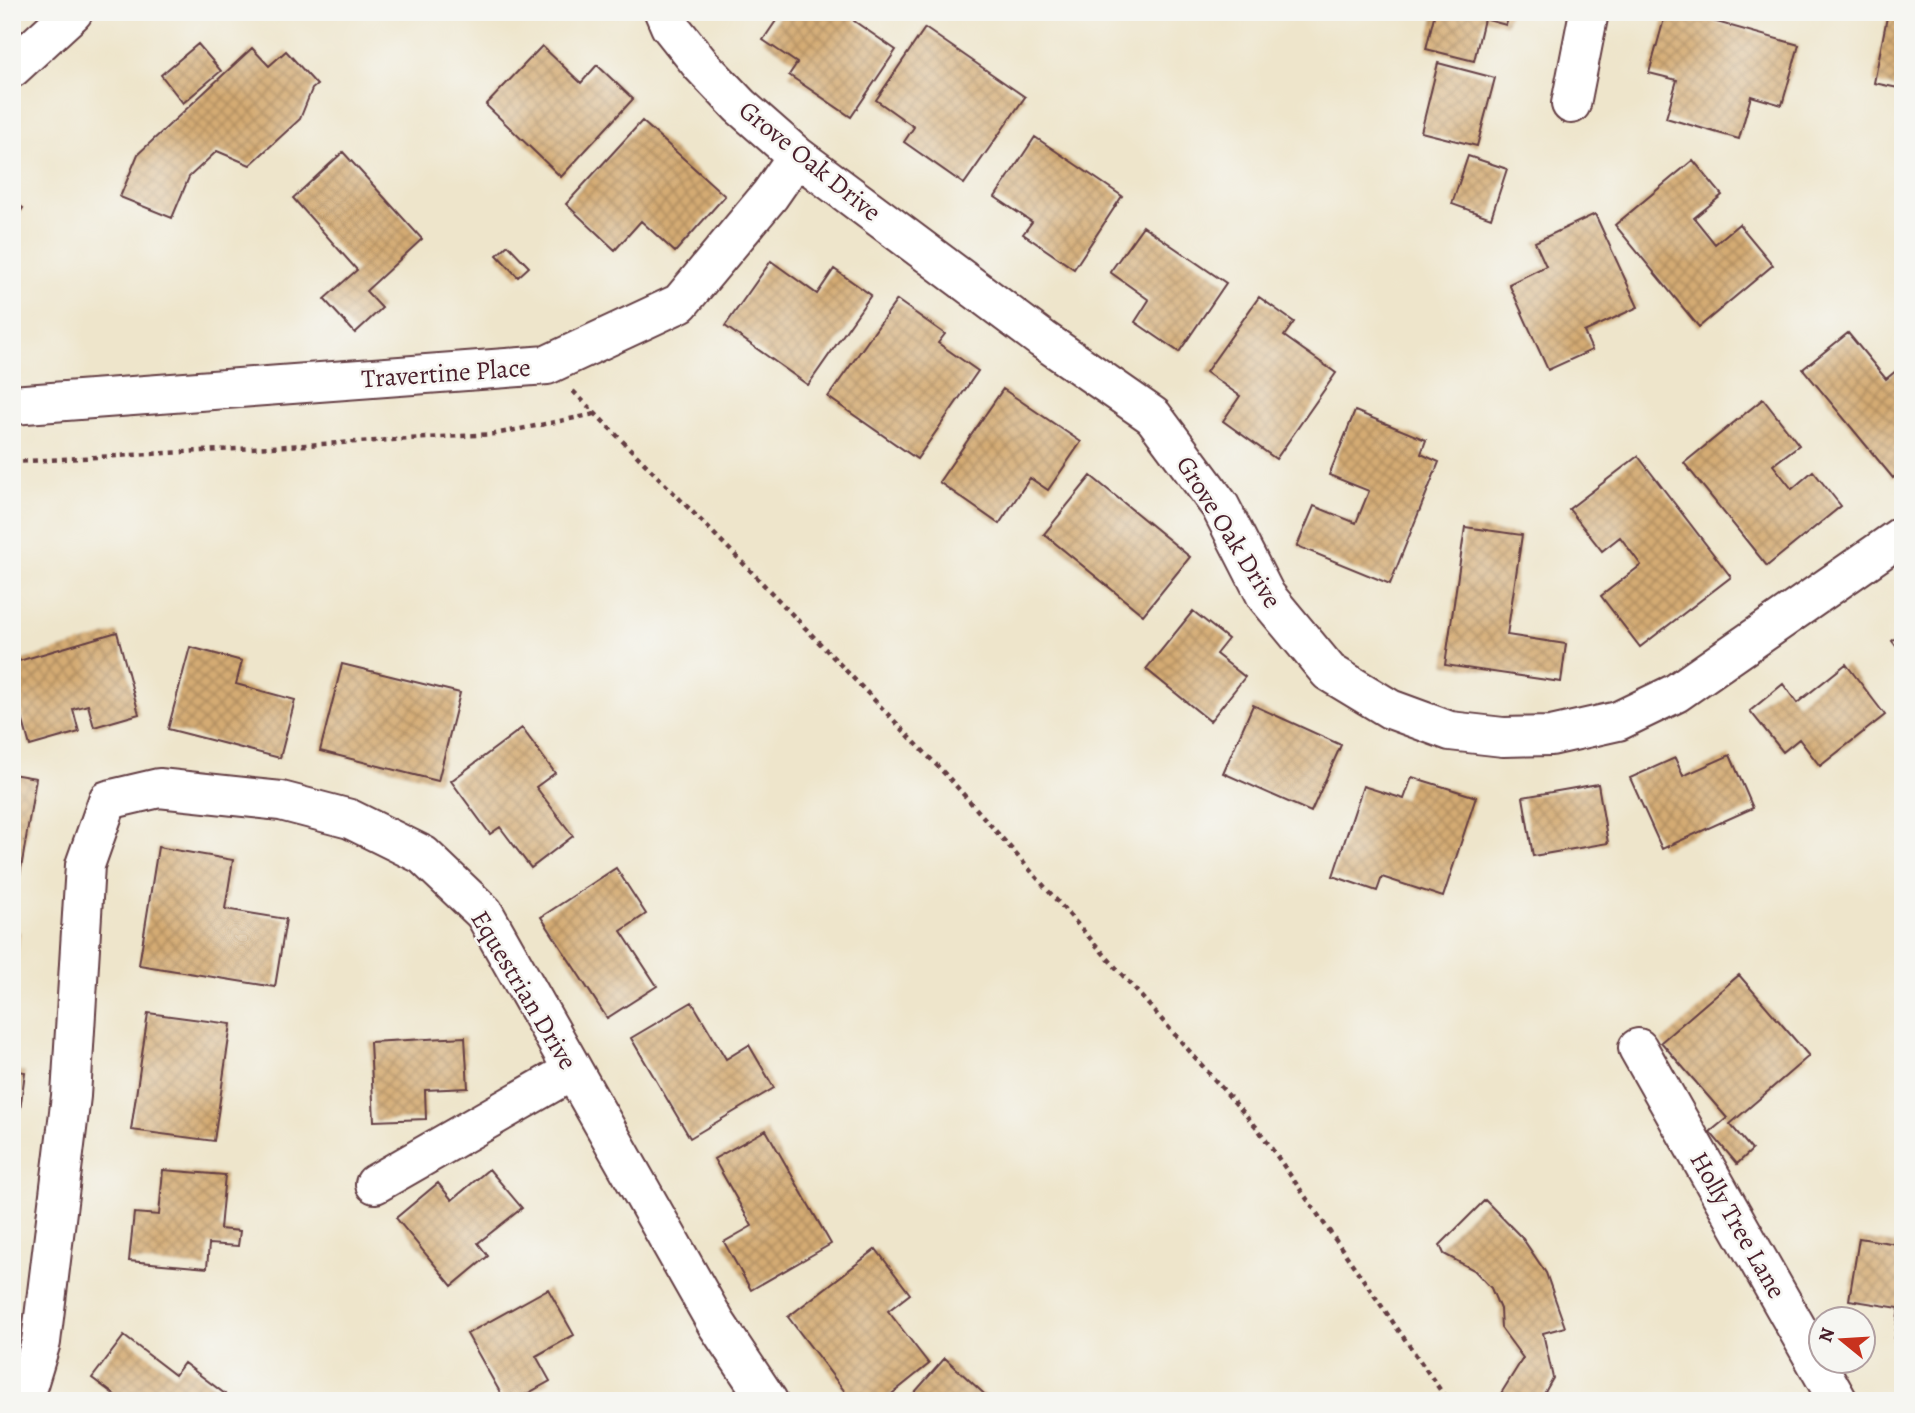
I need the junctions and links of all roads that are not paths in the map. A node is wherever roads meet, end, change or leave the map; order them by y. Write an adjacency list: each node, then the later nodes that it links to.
1 (73, 12): 4 (street)
2 (664, 12): 6 (street, Grove Oak Drive)
3 (1589, 12): 5 (street)
4 (12, 68)
5 (1571, 104)
6 (797, 156): 7 (street, Travertine Place); 8 (street, Grove Oak Drive)
7 (12, 405)
8 (1903, 535)
9 (1638, 1048): 14 (street, Holly Tree Lane)
10 (572, 1071): 11 (street); 12 (street, Equestrian Drive); 13 (street, Equestrian Drive)
11 (375, 1184)
12 (23, 1401)
13 (768, 1401)
14 (1838, 1401)

